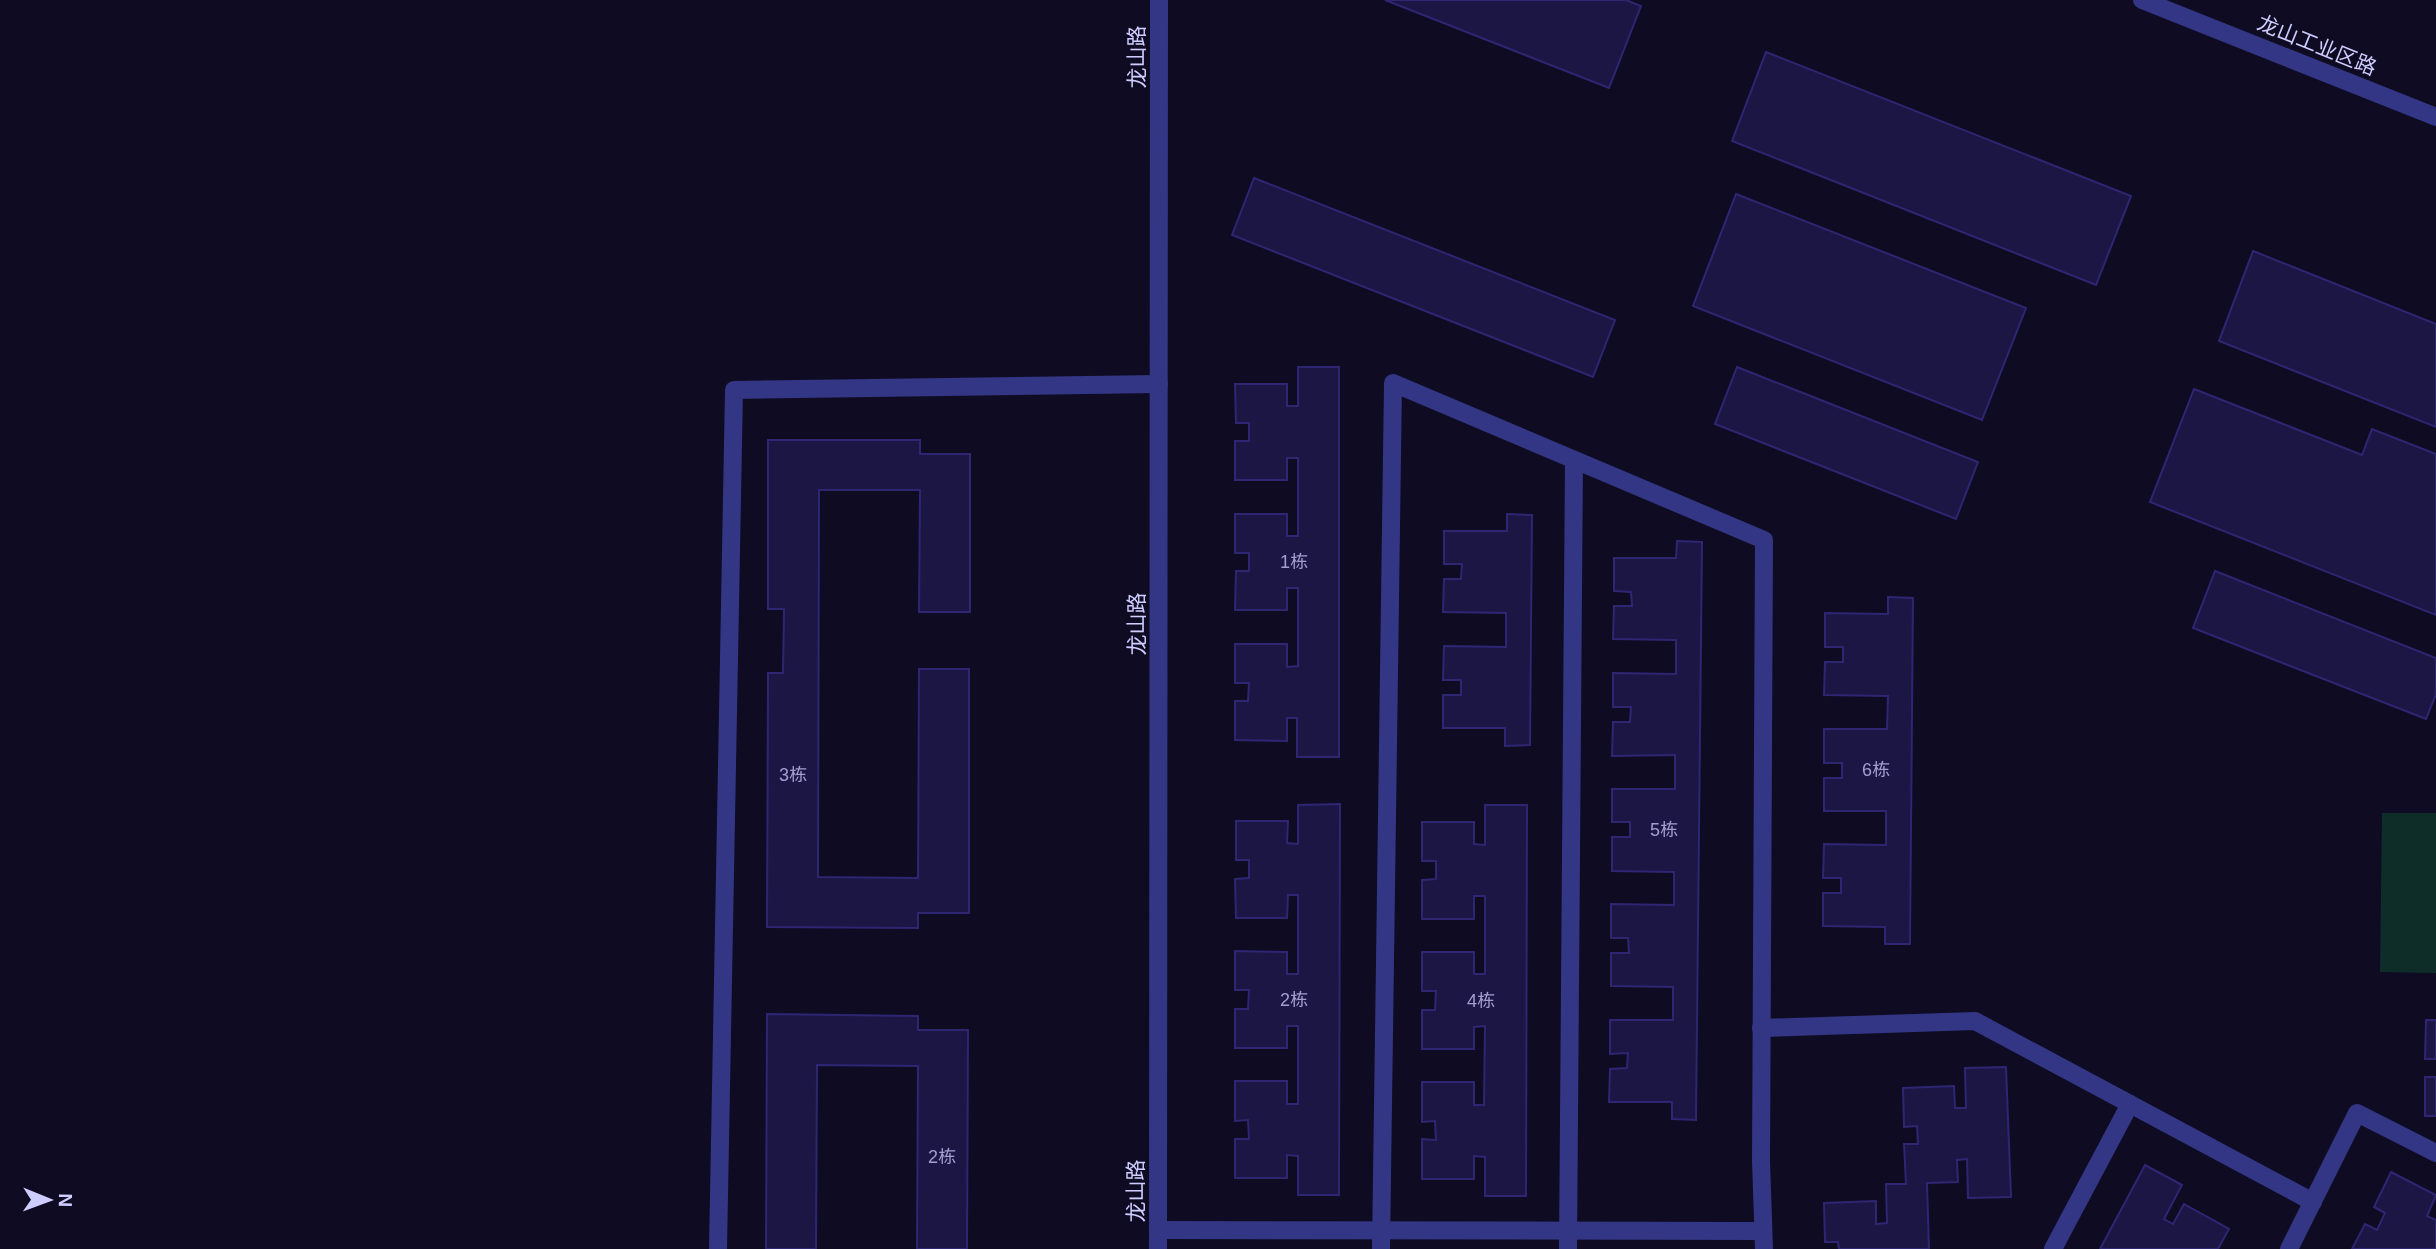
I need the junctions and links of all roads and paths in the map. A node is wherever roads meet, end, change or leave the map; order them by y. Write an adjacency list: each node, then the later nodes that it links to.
1 (1159, 0): 4 (street, 龙山路)
2 (2142, 0): 3 (street, 龙山工业区路)
3 (2436, 117)
4 (1158, 384): 10 (street, 龙山路); 14 (street)
5 (1574, 460): 6 (street); 11 (street); 12 (street)
6 (1761, 1028): 7 (street); 13 (street)
7 (2130, 1104): 9 (street); 18 (street)
8 (2436, 1153): 9 (street)
9 (2313, 1202): 19 (street)
10 (1158, 1230): 12 (street); 15 (street, 龙山路)
11 (1568, 1230): 12 (street); 13 (street); 17 (street)
12 (1381, 1231): 16 (street)
13 (1763, 1240)
14 (718, 1249)
15 (1158, 1249)
16 (1381, 1249)
17 (1568, 1249)
18 (2053, 1249)
19 (2289, 1249)

